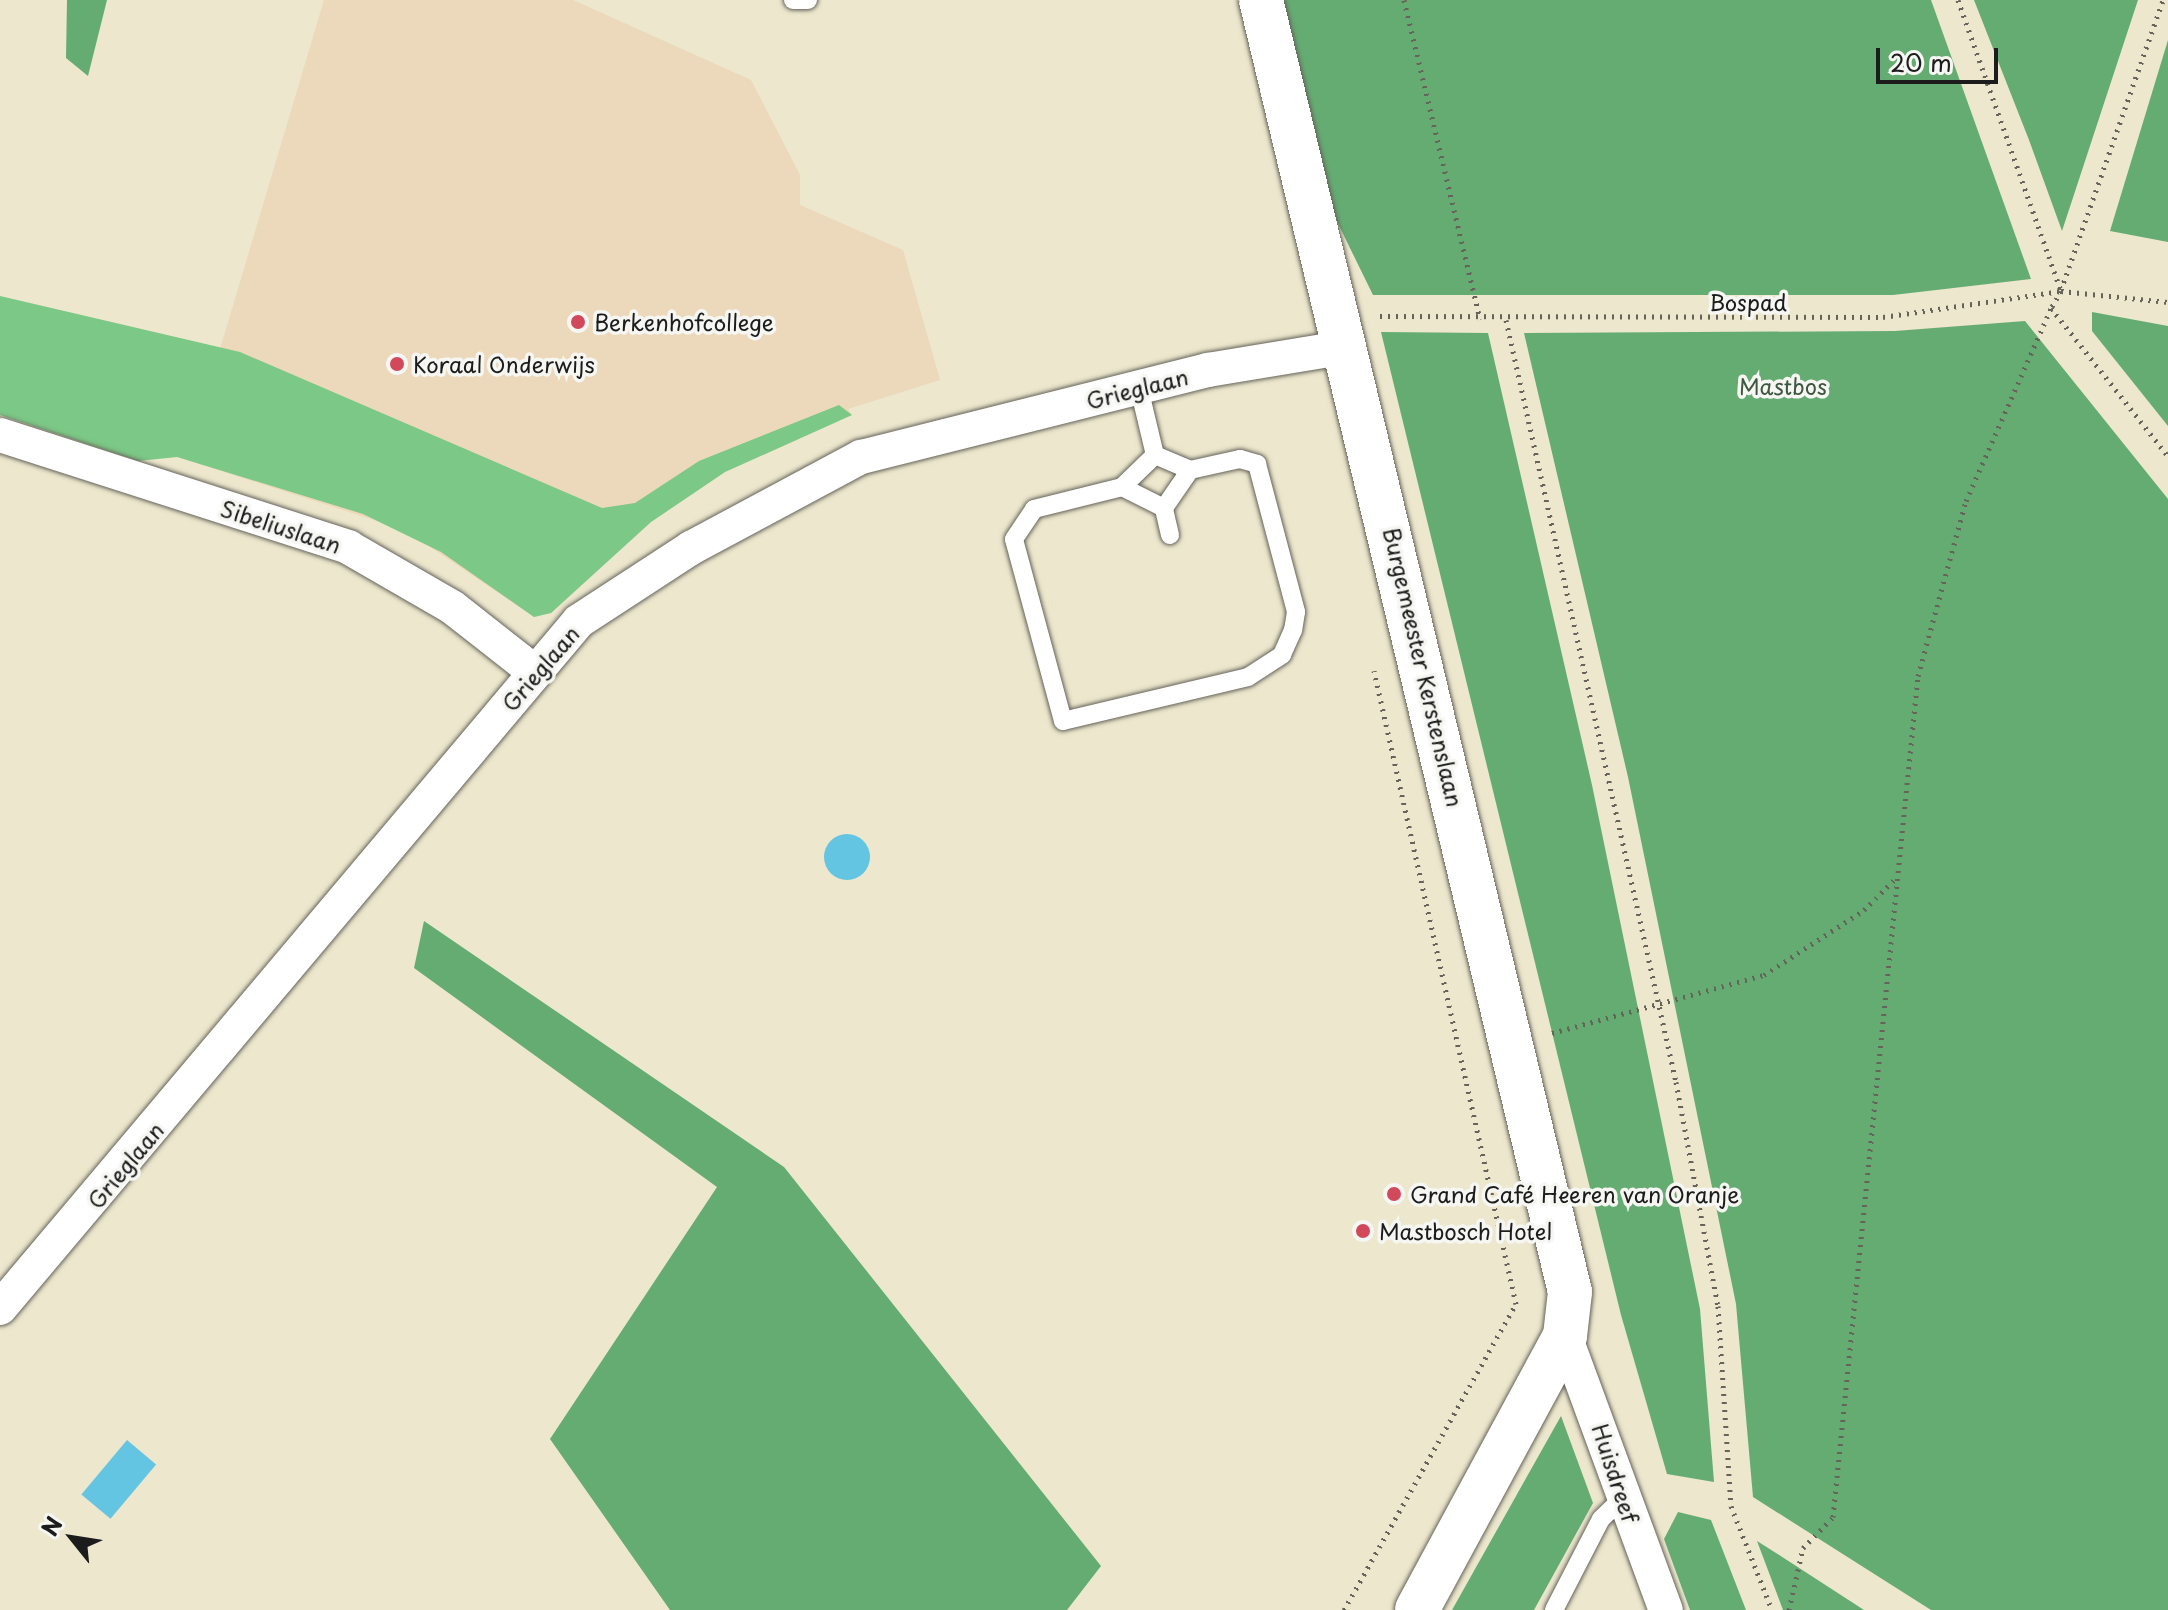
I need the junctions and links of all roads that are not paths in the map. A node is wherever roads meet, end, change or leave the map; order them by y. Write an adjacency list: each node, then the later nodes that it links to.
1 (793, 0): 2 (lane)
2 (808, 0)
3 (1261, 0): 4 (street, Burgemeester Kerstenslaan)
4 (1347, 347): 5 (street, Grieglaan); 14 (street, Burgemeester Kerstenslaan)
5 (1139, 388): 7 (lane); 12 (street, Grieglaan)
6 (0, 435): 12 (street, Sibeliuslaan)
7 (1155, 455): 8 (lane); 9 (lane)
8 (1190, 470): 9 (lane); 10 (lane)
9 (1122, 487): 10 (lane)
10 (1164, 508): 11 (lane)
11 (1170, 535)
12 (535, 672): 13 (street, Grieglaan)
13 (0, 1308)
14 (1565, 1336): 15 (street, Huisdreef); 17 (street)
15 (1623, 1498): 16 (lane); 18 (street, Huisdreef)
16 (1559, 1607)
17 (1417, 1610)
18 (1666, 1610)

